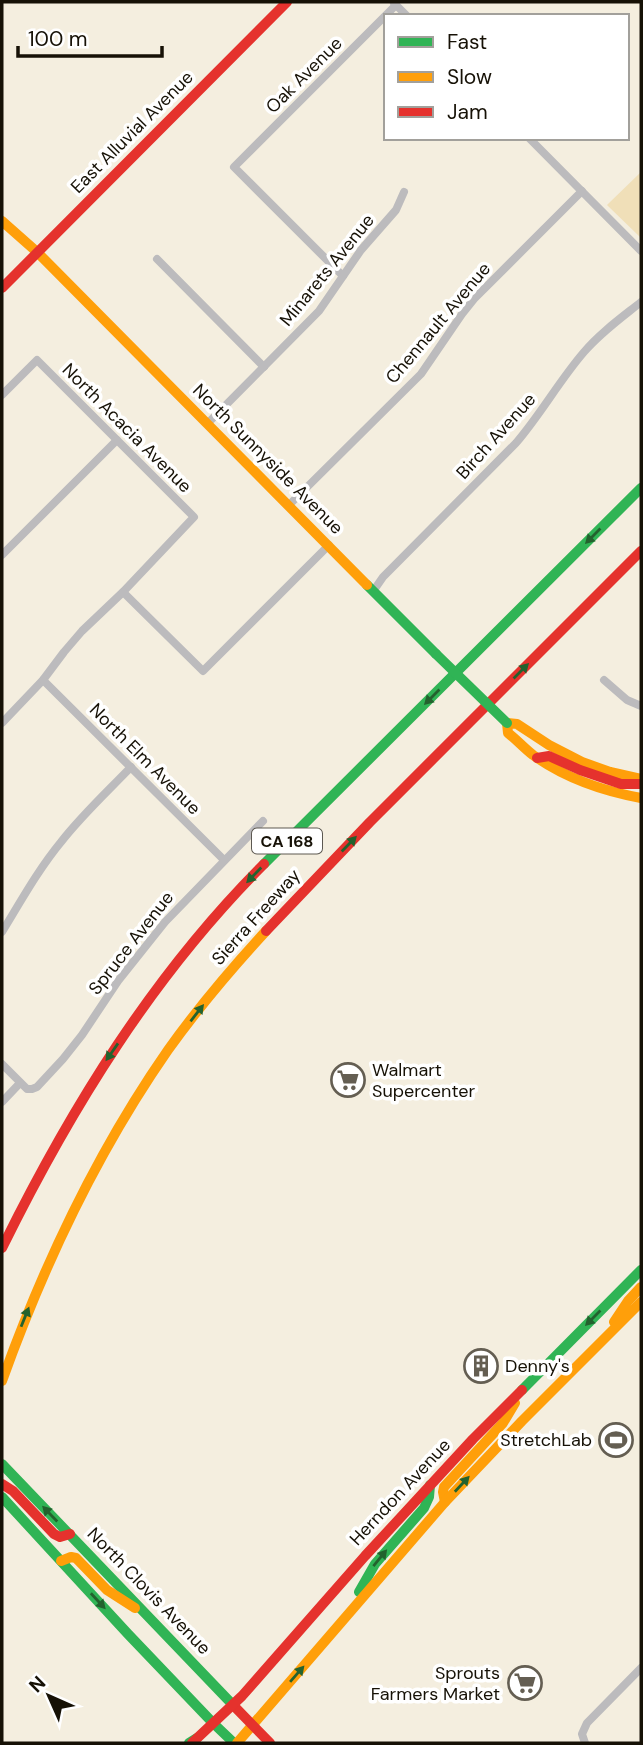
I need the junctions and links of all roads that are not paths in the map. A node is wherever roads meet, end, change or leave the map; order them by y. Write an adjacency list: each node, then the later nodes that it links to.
1 (287, 2): 8 (main road, East Alluvial Avenue)
2 (394, 3): 10 (street, Oak Avenue)
3 (531, 140): 4 (street)
4 (582, 191): 7 (street); 18 (street, Chennault Avenue)
5 (404, 192): 10 (street, Minarets Avenue)
6 (2, 221): 8 (main road, North Sunnyside Avenue)
7 (641, 251)
8 (37, 252): 11 (main road, East Alluvial Avenue); 15 (main road, North Sunnyside Avenue)
9 (157, 259): 13 (street)
10 (343, 276): 13 (street, Minarets Avenue)
11 (2, 288)
12 (641, 302): 22 (street, Birch Avenue)
13 (264, 367): 15 (street, Minarets Avenue)
14 (2, 395): 16 (street, North Acacia Avenue)
15 (208, 423): 18 (main road, North Sunnyside Avenue)
16 (117, 440): 21 (street); 23 (street, North Acacia Avenue)
17 (641, 488): 41 (main road, Sierra Freeway / CA 168, one-way to 41)
18 (289, 505): 19 (main road, North Sunnyside Avenue)
19 (330, 545): 22 (main road, North Sunnyside Avenue); 23 (street)
20 (641, 551): 46 (main road, Sierra Freeway / CA 168, one-way to 20)
21 (2, 555)
22 (374, 590): 28 (main road, North Sunnyside Avenue, bridge)
23 (123, 592): 24 (street)
24 (43, 680): 27 (street); 30 (street, North Elm Avenue)
25 (604, 680): 26 (street)
26 (641, 706)
27 (2, 723)
28 (507, 723): 29 (main road, North Sunnyside Avenue); 31 (main road, North Sunnyside Avenue)
29 (537, 758): 31 (main road); 32 (main road, North Sunnyside Avenue)
30 (131, 767): 36 (street, North Elm Avenue); 37 (street)
31 (641, 782)
32 (615, 792): 33 (main road); 34 (main road, North Sunnyside Avenue)
33 (641, 792)
34 (641, 798)
35 (263, 821): 36 (street, Spruce Avenue)
36 (224, 860): 39 (street, Spruce Avenue)
37 (2, 932)
38 (2, 1064): 39 (street)
39 (20, 1083): 40 (street)
40 (2, 1102)
41 (2, 1248)
42 (641, 1270): 47 (main road, Herndon Avenue, one-way to 47)
43 (641, 1287): 45 (main road)
44 (641, 1302): 45 (main road)
45 (603, 1340): 52 (main road, one-way to 45)
46 (2, 1381)
47 (524, 1387): 50 (main road, Herndon Avenue); 52 (main road)
48 (2, 1464): 53 (main road, North Clovis Avenue, one-way to 48)
49 (2, 1484): 53 (main road)
50 (430, 1485): 56 (main road, one-way to 50); 58 (main road, Herndon Avenue)
51 (2, 1497): 54 (main road)
52 (445, 1502): 56 (main road)
53 (70, 1534): 55 (main road, North Clovis Avenue)
54 (61, 1561): 55 (main road); 59 (main road, one-way to 59)
55 (149, 1617): 58 (main road, North Clovis Avenue)
56 (346, 1617): 60 (main road, one-way to 56)
57 (641, 1668): 64 (street)
58 (233, 1705): 59 (main road, Herndon Avenue); 60 (main road, North Clovis Avenue)
59 (213, 1723): 61 (main road, Herndon Avenue); 62 (main road)
60 (252, 1726): 62 (main road); 63 (main road, North Clovis Avenue)
61 (192, 1741)
62 (235, 1743)
63 (270, 1743)
64 (585, 1743)

